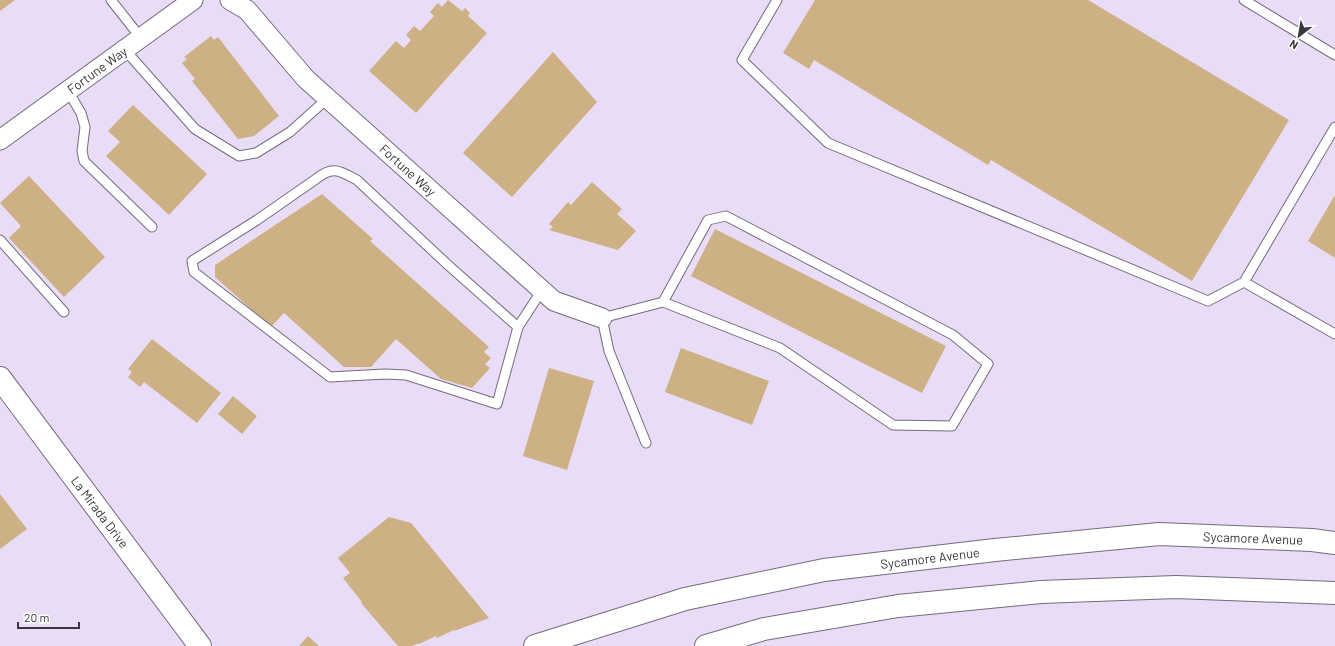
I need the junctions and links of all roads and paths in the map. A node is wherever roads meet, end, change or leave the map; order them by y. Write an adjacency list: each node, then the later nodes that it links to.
1 (111, 0): 6 (lane)
2 (193, 0): 6 (street, Fortune Way)
3 (776, 0): 15 (lane)
4 (1244, 0): 8 (lane)
5 (235, 1): 10 (street, Fortune Way)
6 (141, 38): 7 (street, Fortune Way)
7 (125, 50): 9 (street, Fortune Way); 10 (lane)
8 (1335, 55)
9 (68, 91): 12 (street, Fortune Way); 13 (lane)
10 (328, 98): 16 (street, Fortune Way)
11 (1335, 127): 15 (lane)
12 (0, 140)
13 (152, 227)
14 (0, 240): 18 (lane)
15 (1244, 282): 21 (lane)
16 (542, 290): 19 (street, Fortune Way); 20 (lane)
17 (662, 302): 17 (lane); 19 (lane)
18 (64, 312)
19 (602, 318): 23 (lane)
20 (518, 327): 20 (lane)
21 (1335, 334)
22 (0, 378): 26 (main road, La Mirada Drive)
23 (646, 443)
24 (1335, 543): 27 (main road, Sycamore Avenue)
25 (1335, 593): 28 (main road)
26 (200, 646)
27 (535, 646)
28 (706, 646)

